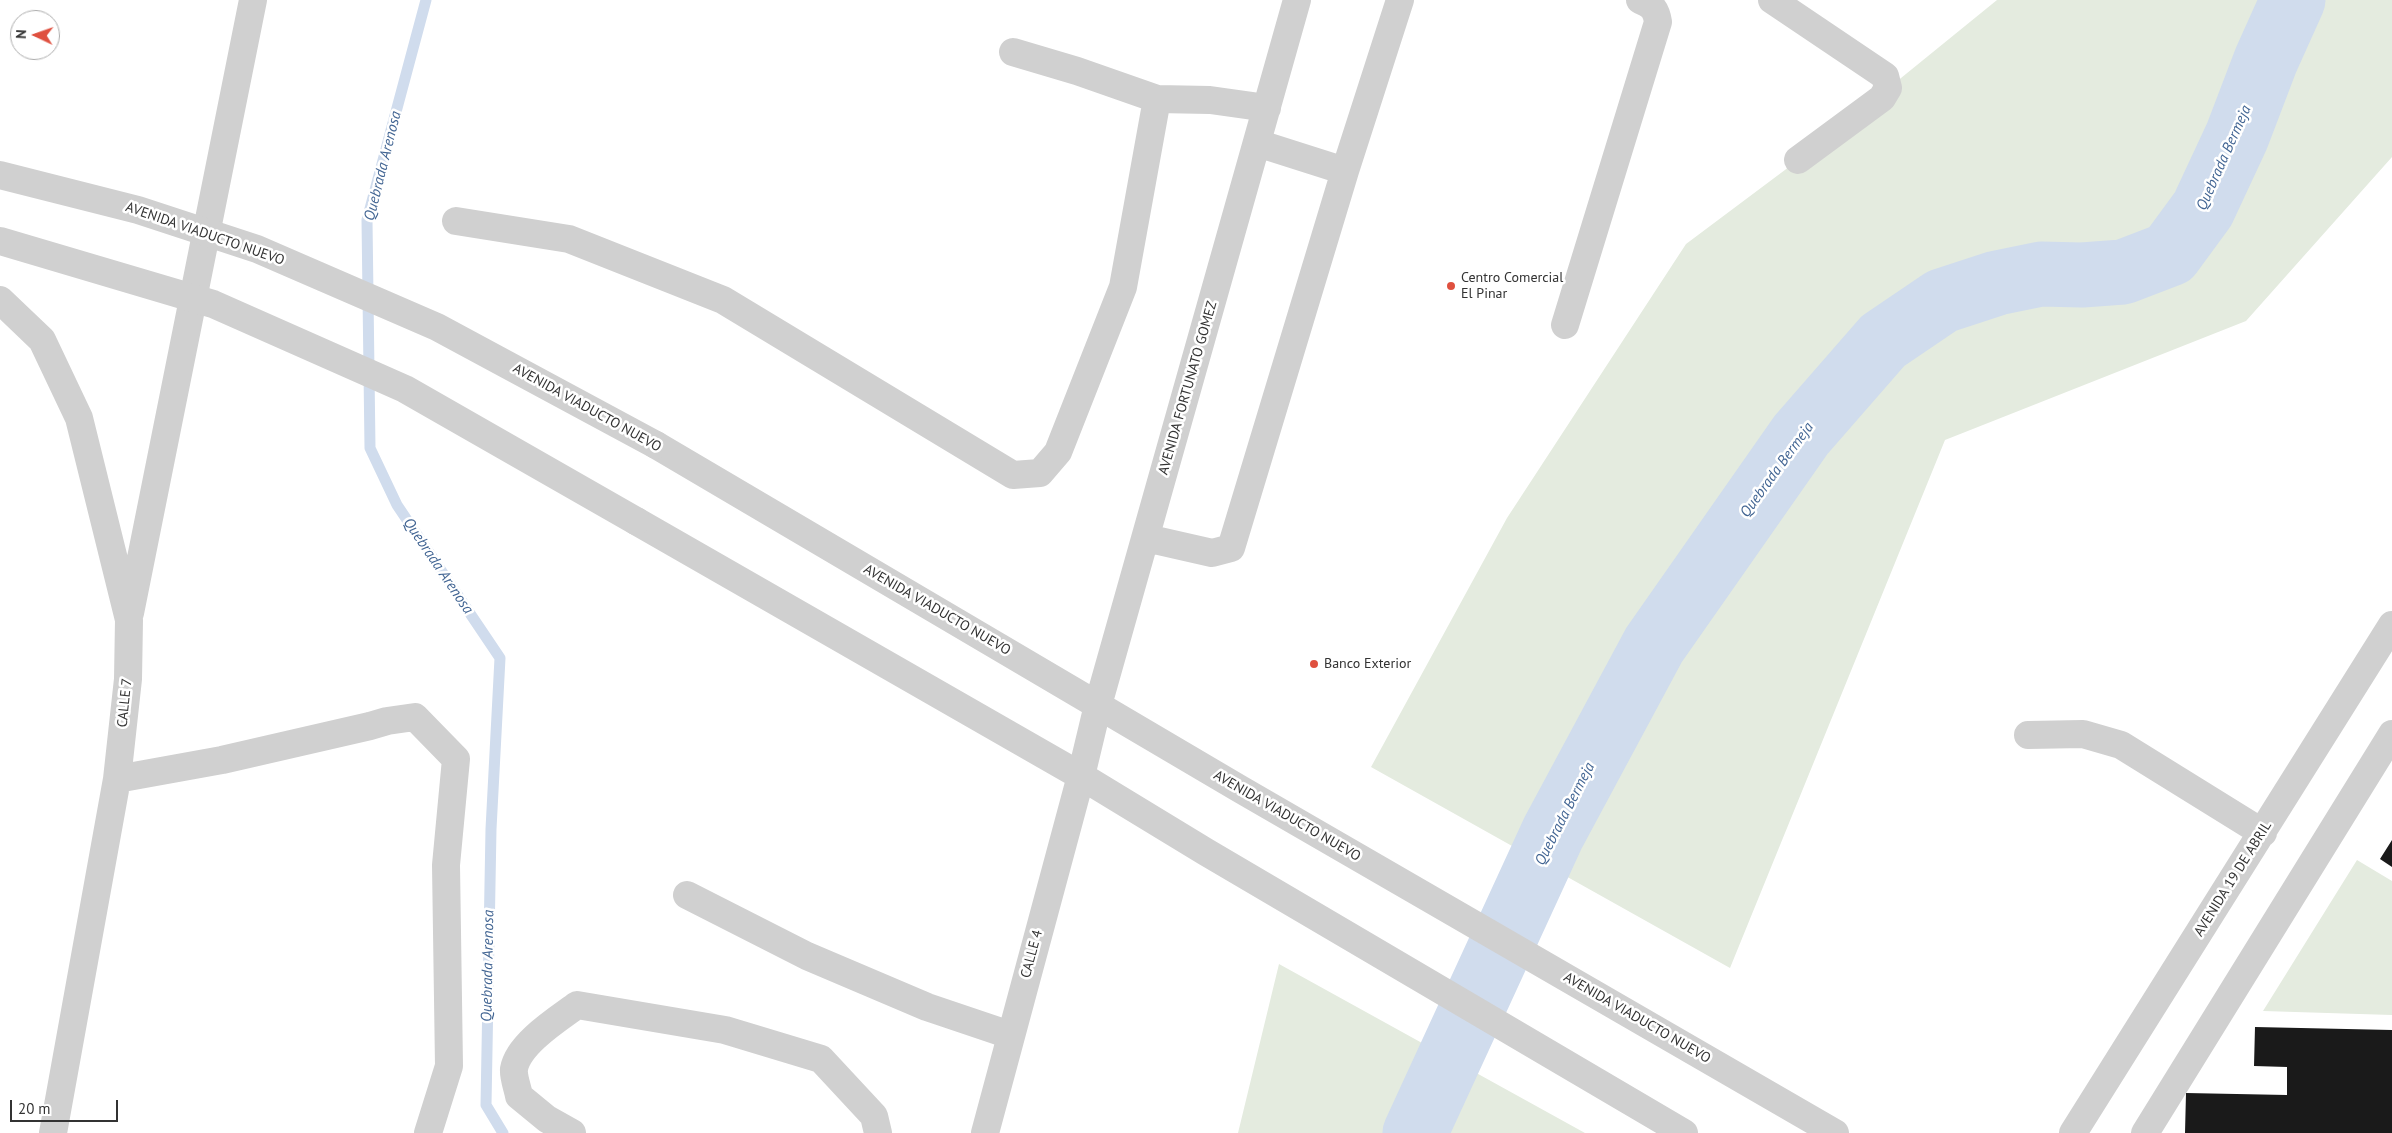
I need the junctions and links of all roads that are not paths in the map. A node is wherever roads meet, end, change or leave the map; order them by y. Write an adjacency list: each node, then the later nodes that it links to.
1 (253, 0): 18 (street)
2 (1297, 0): 8 (street, AVENIDA FORTUNATO GOMEZ)
3 (1400, 0): 11 (street)
4 (1640, 0): 16 (street)
5 (1772, 0): 10 (street)
6 (1013, 52): 7 (street)
7 (1157, 99): 8 (street); 13 (street)
8 (1267, 108): 9 (street, AVENIDA FORTUNATO GOMEZ)
9 (1257, 144): 11 (street); 17 (street, AVENIDA FORTUNATO GOMEZ)
10 (1798, 160)
11 (1345, 171): 17 (street)
12 (0, 175): 20 (street, AVENIDA VIADUCTO NUEVO, bridge)
13 (456, 221)
14 (0, 241): 23 (street, bridge)
15 (0, 300): 18 (street, CALLE 7)
16 (1565, 326)
17 (1146, 538): 20 (street, AVENIDA FORTUNATO GOMEZ)
18 (129, 620): 24 (street, CALLE 7)
19 (2392, 625): 25 (street, AVENIDA 19 DE ABRIL)
20 (1098, 705): 23 (street, AVENIDA FORTUNATO GOMEZ); 34 (street, AVENIDA VIADUCTO NUEVO)
21 (2392, 734): 36 (street)
22 (2028, 735): 25 (street)
23 (1081, 776): 27 (street, CALLE 4); 33 (street)
24 (117, 779): 28 (street, CALLE 7); 29 (street)
25 (2263, 833): 35 (street, AVENIDA 19 DE ABRIL)
26 (687, 895): 27 (street)
27 (1010, 1035): 32 (street, CALLE 4)
28 (53, 1133)
29 (428, 1133)
30 (572, 1133): 31 (street)
31 (878, 1133)
32 (985, 1133)
33 (1684, 1133)
34 (1835, 1133)
35 (2073, 1133)
36 (2146, 1133)

